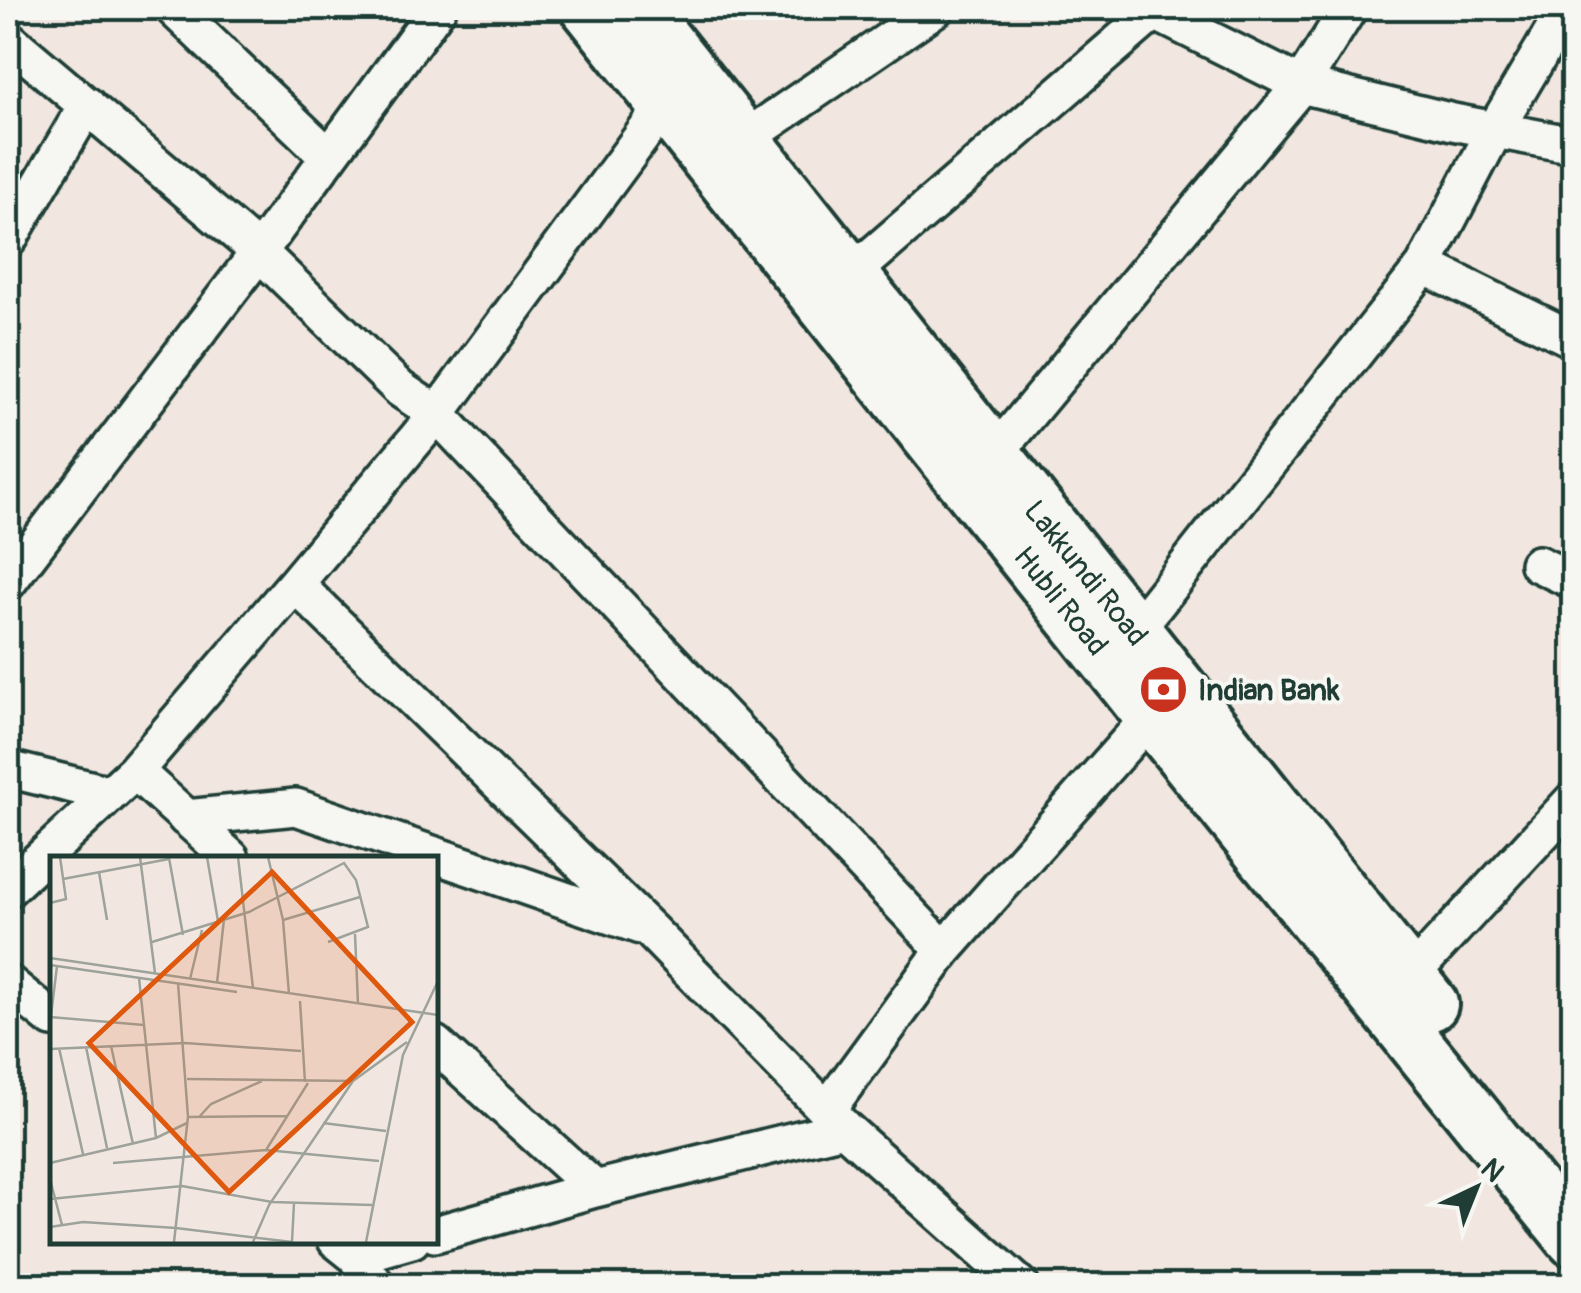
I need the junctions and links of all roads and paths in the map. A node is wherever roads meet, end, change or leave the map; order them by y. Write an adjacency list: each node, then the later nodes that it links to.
1 (173, 8): 16 (street)
2 (438, 8): 16 (street)
3 (588, 8): 12 (main road, Hubli Road)
4 (639, 8): 14 (main road, Lakkundi Road)
5 (936, 8): 14 (street)
6 (1350, 8): 10 (street)
7 (1567, 8): 13 (street)
8 (1151, 10): 10 (street); 20 (street)
9 (8, 38): 11 (street)
10 (1301, 86): 13 (street); 23 (street)
11 (87, 105): 17 (street); 18 (street)
12 (665, 105): 22 (street); 29 (main road, Hubli Road)
13 (1496, 128): 15 (street); 19 (street)
14 (743, 140): 20 (main road, Lakkundi Road)
15 (1574, 145)
16 (327, 155): 18 (street)
17 (8, 240)
18 (259, 252): 22 (street); 26 (street)
19 (1424, 266): 21 (street); 28 (street)
20 (850, 275): 23 (main road, Lakkundi Road)
21 (1574, 340)
22 (436, 414): 27 (street); 39 (street)
23 (993, 456): 28 (main road, Lakkundi Road)
24 (1538, 564): 25 (street)
25 (1574, 581)
26 (8, 582)
27 (295, 584): 31 (street); 38 (street)
28 (1134, 632): 40 (main road, Lakkundi Road)
29 (1152, 716): 39 (street); 48 (main road, Hubli Road)
30 (8, 769): 31 (street)
31 (123, 783): 33 (street); 37 (street)
32 (1574, 799): 40 (street)
33 (186, 818): 34 (street); 35 (street)
34 (229, 856)
35 (437, 856)
36 (438, 856): 38 (street)
37 (8, 889)
38 (650, 930): 44 (street)
39 (944, 950): 44 (street)
40 (1410, 977): 45 (main road, Lakkundi Road)
41 (8, 983): 42 (street)
42 (50, 1016)
43 (438, 1047): 46 (street)
44 (835, 1119): 46 (street); 52 (street)
45 (1574, 1182)
46 (595, 1189): 47 (street)
47 (438, 1233)
48 (1574, 1240)
49 (387, 1243): 50 (street)
50 (346, 1248): 51 (street)
51 (377, 1286)
52 (1021, 1286)

